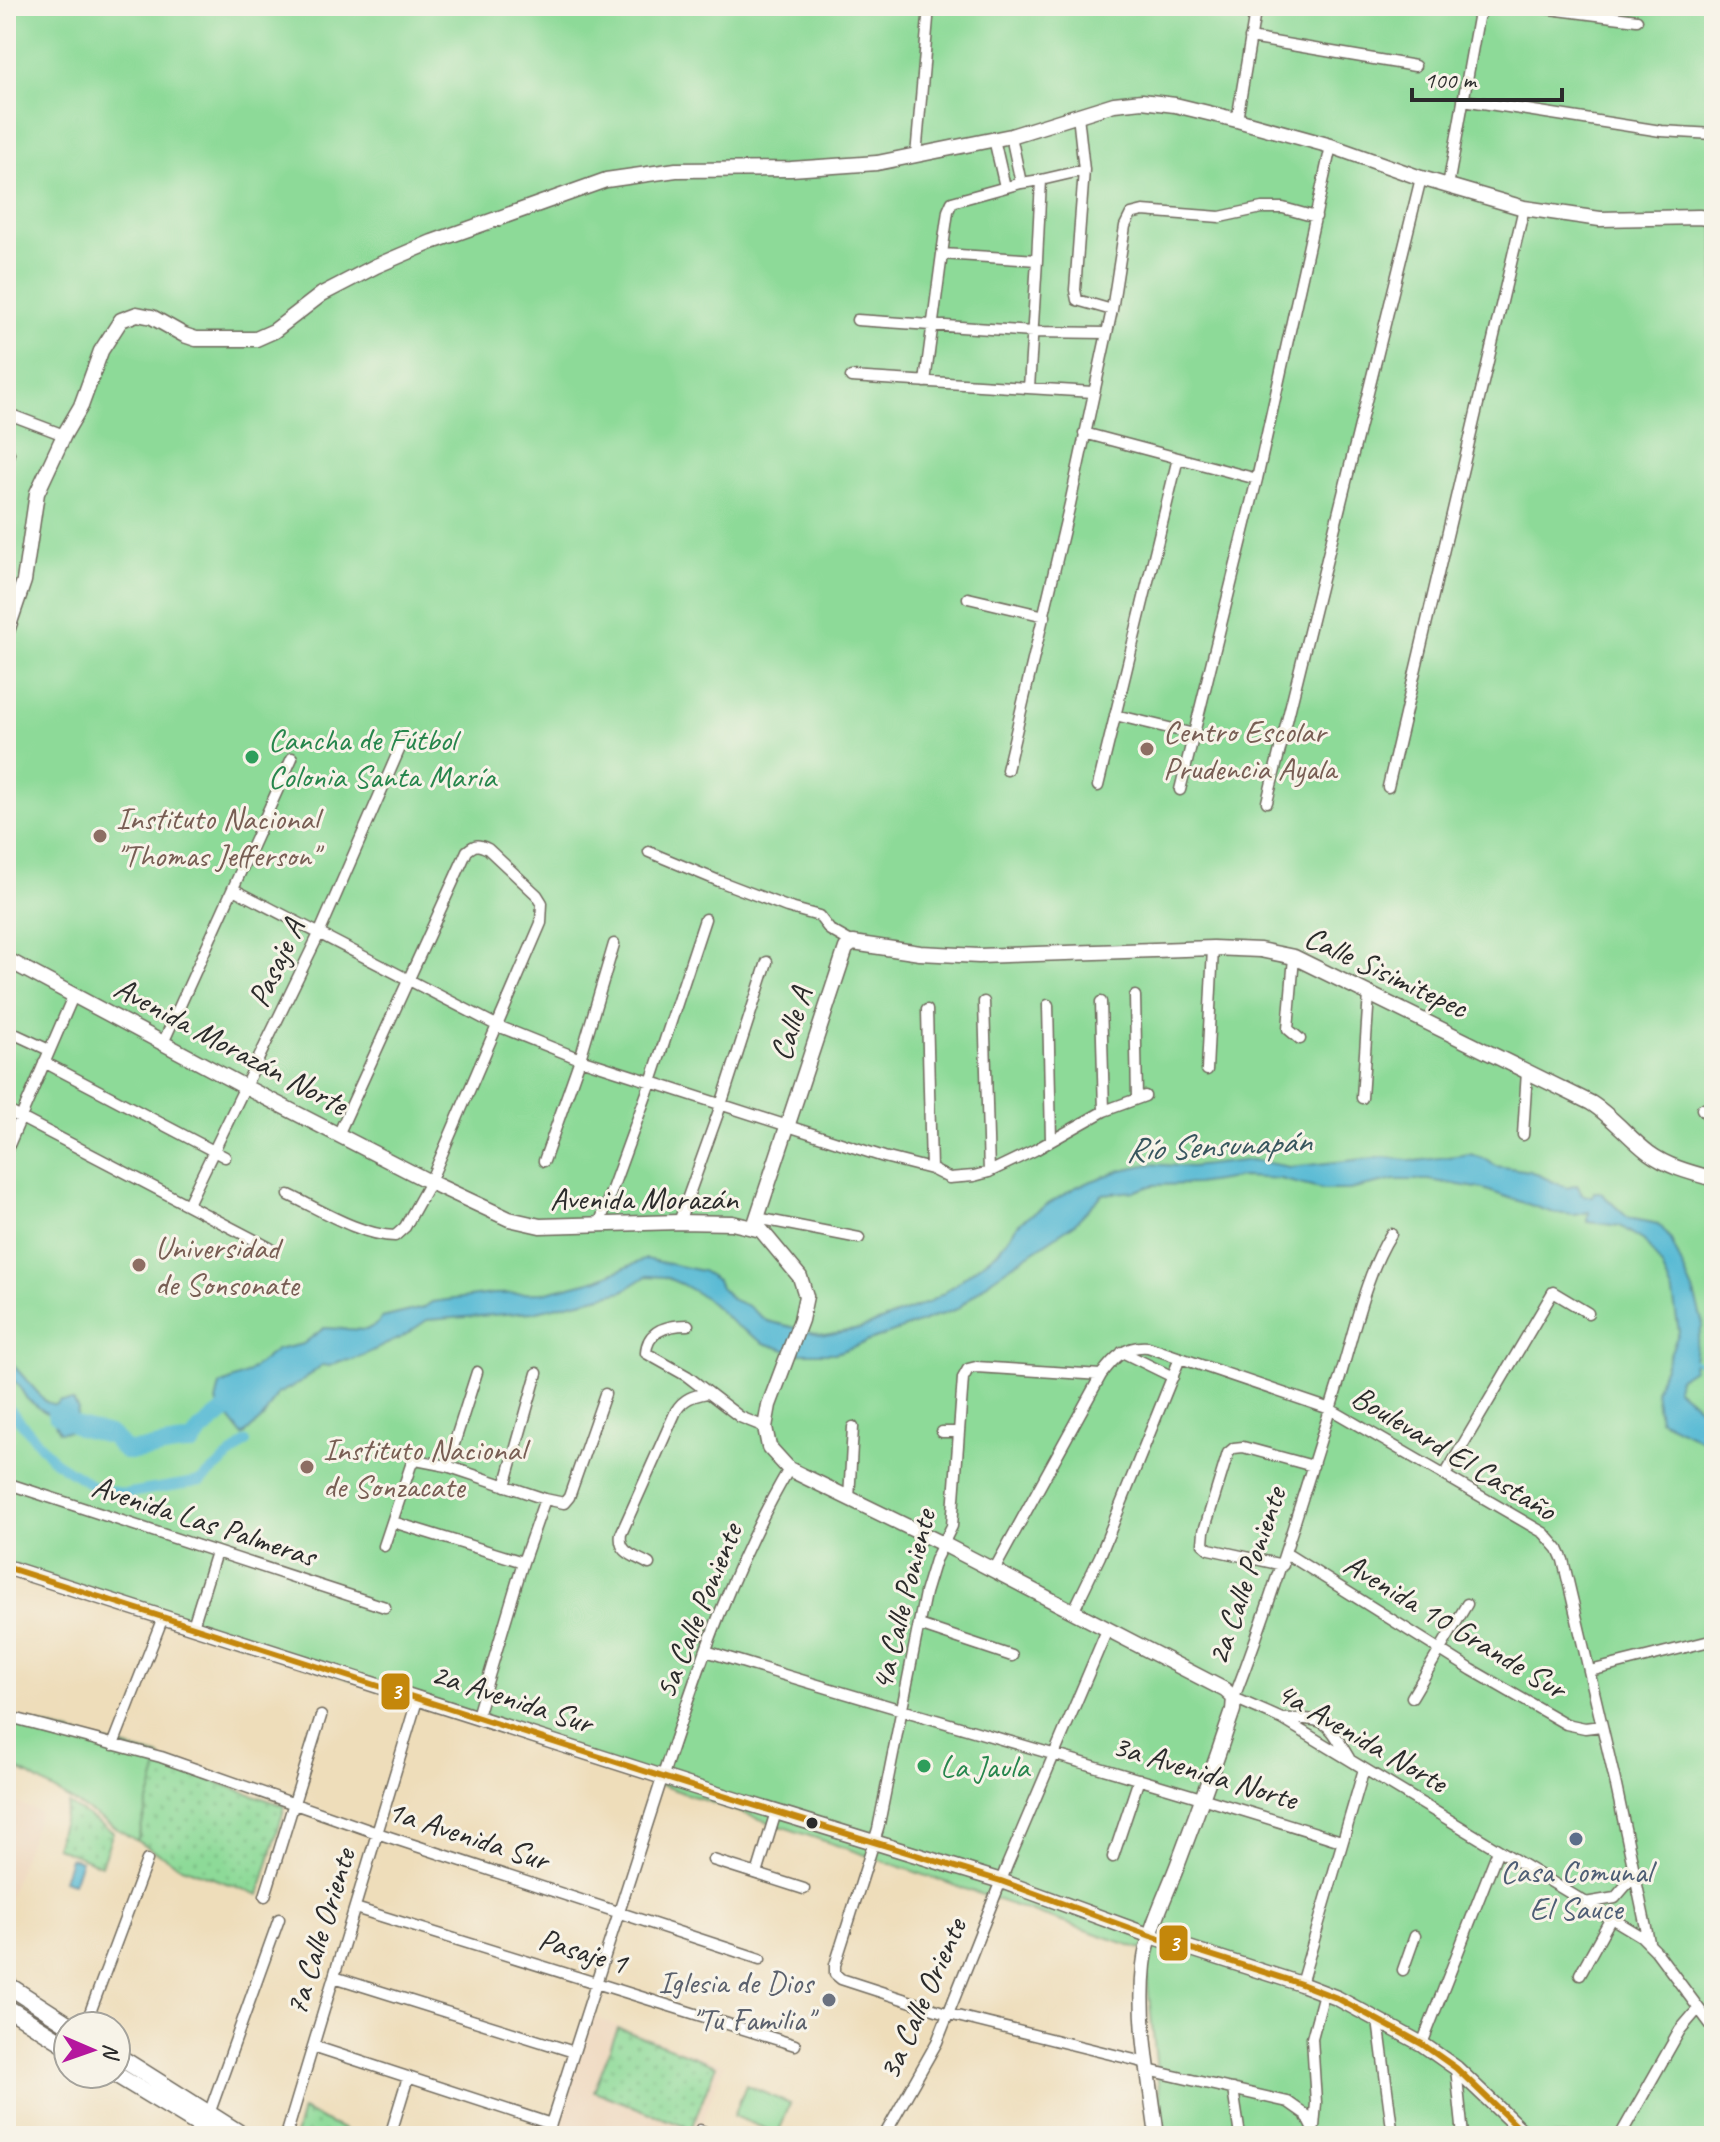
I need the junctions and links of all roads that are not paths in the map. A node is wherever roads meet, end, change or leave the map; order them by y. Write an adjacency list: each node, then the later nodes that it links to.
1 (1256, 6): 6 (street)
2 (1485, 6): 8 (street)
3 (1526, 6): 5 (street)
4 (928, 18): 15 (street)
5 (1637, 20)
6 (1250, 38): 7 (street); 10 (street)
7 (1415, 66)
8 (1463, 100): 11 (street); 20 (street)
9 (1078, 115): 10 (street); 12 (street); 16 (street)
10 (1237, 120): 14 (street)
11 (1714, 134)
12 (1011, 136): 13 (street); 19 (street)
13 (994, 139): 15 (street); 21 (street)
14 (1331, 146): 17 (street); 23 (street)
15 (916, 156): 38 (street)
16 (1084, 170): 18 (street); 27 (street)
17 (1421, 178): 20 (street); 54 (street)
18 (1041, 180): 19 (street); 26 (street)
19 (1021, 183): 21 (street)
20 (1448, 186): 22 (street)
21 (1005, 187): 25 (street)
22 (1524, 208): 24 (street); 52 (street)
23 (1316, 217): 27 (street); 42 (street)
24 (1714, 219)
25 (942, 254): 26 (street); 29 (street)
26 (1037, 260): 30 (street)
27 (1112, 310): 31 (street)
28 (857, 320): 29 (street)
29 (931, 326): 30 (street); 33 (street)
30 (1033, 332): 31 (street); 34 (street)
31 (1107, 333): 35 (street)
32 (851, 377): 33 (street)
33 (925, 382): 34 (street)
34 (1029, 388): 35 (street)
35 (1093, 392): 37 (street)
36 (6, 413): 38 (street)
37 (1084, 433): 40 (street); 44 (street)
38 (64, 435): 45 (street)
39 (6, 448): 41 (street)
40 (1178, 458): 42 (street); 46 (street)
41 (6, 463)
42 (1257, 479): 47 (street)
43 (968, 598): 44 (street)
44 (1045, 616): 50 (street)
45 (6, 634)
46 (1115, 715): 47 (street); 51 (street)
47 (1194, 734): 53 (street)
48 (403, 741): 58 (street, Pasaje A)
49 (292, 758): 56 (street)
50 (1007, 770)
51 (1098, 786)
52 (1388, 787)
53 (1180, 790)
54 (1267, 802)
55 (649, 852): 59 (street)
56 (233, 889): 58 (street); 76 (street)
57 (705, 919): 82 (street)
58 (319, 934): 65 (street); 83 (street, Pasaje A)
59 (853, 943): 61 (street, Calle Sisimitepec); 91 (street, Calle A)
60 (614, 944): 78 (street)
61 (1213, 948): 62 (street, Calle Sisimitepec); 80 (street)
62 (1294, 957): 67 (street, Calle Sisimitepec); 75 (street)
63 (6, 959): 66 (street, Avenida Morazán Norte)
64 (767, 962): 85 (street)
65 (408, 979): 73 (street); 73 (street); 92 (street)
66 (74, 994): 76 (street, Avenida Morazán Norte); 77 (street)
67 (1369, 994): 81 (street, Calle Sisimitepec); 84 (street)
68 (1135, 996): 88 (street)
69 (984, 1002): 99 (street)
70 (1101, 1002): 88 (street)
71 (1048, 1005): 94 (street)
72 (927, 1010): 98 (street)
73 (498, 1026): 78 (street); 101 (street)
74 (6, 1030): 77 (street)
75 (1300, 1039)
76 (163, 1043): 83 (street, Avenida Morazán Norte)
77 (49, 1050): 79 (street)
78 (580, 1059): 82 (street); 97 (street)
79 (44, 1062): 89 (street); 96 (street)
80 (1207, 1070)
81 (1527, 1071): 93 (street); 100 (street, Calle Sisimitepec)
82 (651, 1082): 85 (street); 106 (street)
83 (245, 1087): 92 (street, Avenida Morazán Norte); 96 (street, Pasaje A)
84 (1362, 1098)
85 (721, 1105): 91 (street); 104 (street)
86 (1702, 1109): 90 (street)
87 (6, 1110): 89 (street)
88 (1104, 1111): 94 (street)
89 (20, 1118): 95 (street); 103 (street)
90 (1714, 1122)
91 (787, 1126): 98 (street); 105 (street, Calle A)
92 (338, 1135): 101 (street, Avenida Morazán Norte)
93 (1523, 1135)
94 (1051, 1140): 99 (street)
95 (6, 1152)
96 (220, 1154): 103 (street, Pasaje A)
97 (544, 1161)
98 (931, 1169): 99 (street)
99 (989, 1172)
100 (1714, 1179)
101 (430, 1182): 102 (street); 106 (street, Avenida Morazán)
102 (289, 1195)
103 (188, 1204): 109 (street)
104 (679, 1222): 105 (street, Avenida Morazán); 106 (street, Avenida Morazán)
105 (756, 1222): 108 (street); 121 (street, Avenida Morazán)
106 (599, 1225)
107 (1391, 1234): 120 (street, 2a Calle Poniente)
108 (859, 1238)
109 (270, 1248)
110 (1588, 1313): 128 (street)
111 (688, 1325): 118 (street)
112 (1120, 1353): 113 (street, Boulevard El Castaño); 116 (street); 117 (street)
113 (1180, 1358): 117 (street); 120 (street, Boulevard El Castaño)
114 (477, 1372): 125 (street)
115 (537, 1373): 130 (street)
116 (1101, 1375): 124 (street, 4a Calle Poniente); 141 (street)
117 (1173, 1377): 144 (street)
118 (707, 1393): 121 (street); 139 (street)
119 (605, 1394): 131 (street)
120 (1330, 1409): 126 (street, 2a Calle Poniente); 128 (street, Boulevard El Castaño)
121 (765, 1427): 127 (street)
122 (853, 1427): 132 (street)
123 (942, 1432): 124 (street)
124 (959, 1432): 134 (street, 4a Calle Poniente)
125 (447, 1466): 130 (street); 133 (street)
126 (1313, 1466): 137 (street, 2a Calle Poniente); 137 (street, Avenida 10 Grande Sur)
127 (789, 1469): 132 (street, 4a Avenida Norte); 151 (street, 5a Calle Poniente)
128 (1445, 1475): 153 (street, Boulevard El Castaño)
129 (6, 1483): 136 (street, Avenida Las Palmeras)
130 (505, 1486): 131 (street)
131 (545, 1499): 138 (street)
132 (849, 1499): 134 (street, 4a Avenida Norte)
133 (393, 1522): 135 (street); 138 (street)
134 (943, 1544): 141 (street, 4a Avenida Norte); 146 (street, 4a Calle Poniente)
135 (384, 1546)
136 (216, 1552): 143 (street, Avenida Las Palmeras); 147 (street)
137 (1285, 1559): 150 (street, Avenida 10 Grande Sur); 156 (street, 2a Calle Poniente)
138 (523, 1562): 160 (street)
139 (649, 1564)
140 (6, 1567): 145 (street, 2a Avenida Sur)
141 (994, 1570): 144 (street, 4a Avenida Norte)
142 (1467, 1604): 150 (street)
143 (385, 1607)
144 (1073, 1612): 148 (street, 4a Avenida Norte)
145 (163, 1617): 147 (street, 2a Avenida Sur); 163 (street)
146 (919, 1625): 152 (street); 157 (street, 4a Calle Poniente)
147 (193, 1626): 154 (street, 2a Avenida Sur)
148 (1107, 1630): 156 (street, 4a Avenida Norte); 164 (street, 3a Calle Oriente)
149 (1714, 1640): 153 (street)
150 (1440, 1649): 155 (street); 162 (street, Avenida 10 Grande Sur)
151 (706, 1651): 157 (street, 3a Avenida Norte); 167 (street, 5a Calle Poniente)
152 (1012, 1656)
153 (1590, 1671): 162 (street, Boulevard El Castaño)
154 (418, 1697): 160 (street, 2a Avenida Sur); 172 (street, 7a Calle Oriente)
155 (1412, 1697)
156 (1234, 1698): 161 (street, 4a Avenida Norte); 169 (street, 2a Calle Poniente)
157 (901, 1712): 164 (street, 3a Avenida Norte); 174 (street, 4a Calle Poniente)
158 (6, 1716): 163 (street, 1a Avenida Sur)
159 (321, 1716): 170 (street)
160 (477, 1716): 167 (street, 2a Avenida Sur)
161 (1282, 1719): 165 (street, 4a Avenida Norte); 165 (street)
162 (1601, 1726): 180 (street, Boulevard El Castaño)
163 (113, 1745): 170 (street, 1a Avenida Sur)
164 (1053, 1755): 168 (street, 3a Avenida Norte); 181 (street, 3a Calle Oriente)
165 (1350, 1760): 166 (street, 4a Avenida Norte)
166 (1364, 1769): 173 (street); 175 (street, 4a Avenida Norte)
167 (663, 1777): 171 (street, 2a Avenida Sur); 186 (street, 5a Calle Poniente)
168 (1139, 1779): 169 (street, 3a Avenida Norte); 176 (street)
169 (1204, 1797): 173 (street, 3a Avenida Norte); 189 (street, 2a Calle Poniente)
170 (294, 1804): 172 (street, 1a Avenida Sur); 183 (street)
171 (776, 1812): 174 (street, 2a Avenida Sur); 179 (street)
172 (377, 1833): 185 (street, 7a Calle Oriente); 186 (street, 1a Avenida Sur)
173 (1341, 1841): 198 (street)
174 (874, 1842): 181 (street, 2a Avenida Sur); 204 (street, 4a Calle Poniente)
175 (1498, 1850): 184 (street, 4a Avenida Norte); 208 (street)
176 (1113, 1857)
177 (147, 1860): 202 (street)
178 (713, 1860): 179 (street)
179 (757, 1874): 182 (street)
180 (1634, 1876): 184 (street); 191 (street, Boulevard El Castaño)
181 (1001, 1881): 189 (street, 2a Avenida Sur); 204 (street, 3a Calle Oriente)
182 (804, 1889)
183 (265, 1896)
184 (1585, 1903): 187 (street, 4a Avenida Norte)
185 (355, 1908): 195 (street, 7a Calle Oriente); 196 (street, Pasaje 1)
186 (618, 1912): 192 (street, 1a Avenida Sur); 196 (street, 5a Calle Poniente)
187 (1611, 1918): 191 (street, 4a Avenida Norte); 194 (street)
188 (279, 1919): 218 (street)
189 (1151, 1936): 198 (street, 2a Avenida Sur); 213 (street, 2a Calle Poniente)
190 (1415, 1936): 193 (street)
191 (1649, 1942): 201 (street, 4a Avenida Norte)
192 (760, 1959)
193 (1403, 1970)
194 (1580, 1974)
195 (334, 1977): 210 (street, 7a Calle Oriente); 211 (street)
196 (596, 1982): 209 (street, Pasaje 1); 211 (street, 5a Calle Poniente)
197 (6, 1984): 203 (main road)
198 (1301, 1984): 199 (street, 2a Avenida Sur)
199 (1324, 1993): 205 (street, 2a Avenida Sur); 221 (street)
200 (6, 2007): 207 (main road)
201 (1698, 2009): 206 (street, 4a Avenida Norte); 234 (street)
202 (91, 2010)
203 (52, 2014)
204 (949, 2014): 213 (street); 228 (street, 3a Calle Oriente)
205 (1378, 2020): 208 (street, 2a Avenida Sur); 231 (street)
206 (1714, 2029)
207 (52, 2036)
208 (1422, 2044): 214 (street, 2a Avenida Sur)
209 (795, 2045)
210 (313, 2046): 215 (street); 224 (street, 7a Calle Oriente)
211 (574, 2052): 219 (street, 5a Calle Poniente)
212 (132, 2065): 218 (main road)
213 (1148, 2066): 217 (street); 229 (street, 2a Calle Poniente)
214 (1456, 2068): 232 (street); 233 (street, 2a Avenida Sur)
215 (408, 2077): 219 (street); 225 (street)
216 (132, 2084): 222 (main road)
217 (1233, 2089): 221 (street); 230 (street)
218 (209, 2114): 223 (main road)
219 (551, 2124): 226 (street, 5a Calle Poniente)
220 (700, 2130): 227 (street)
221 (1315, 2132)
222 (217, 2136)
223 (244, 2136)
224 (286, 2136)
225 (390, 2136)
226 (547, 2136)
227 (714, 2136)
228 (884, 2136)
229 (1157, 2136)
230 (1240, 2136)
231 (1393, 2136)
232 (1463, 2136)
233 (1527, 2136)
234 (1620, 2136)

